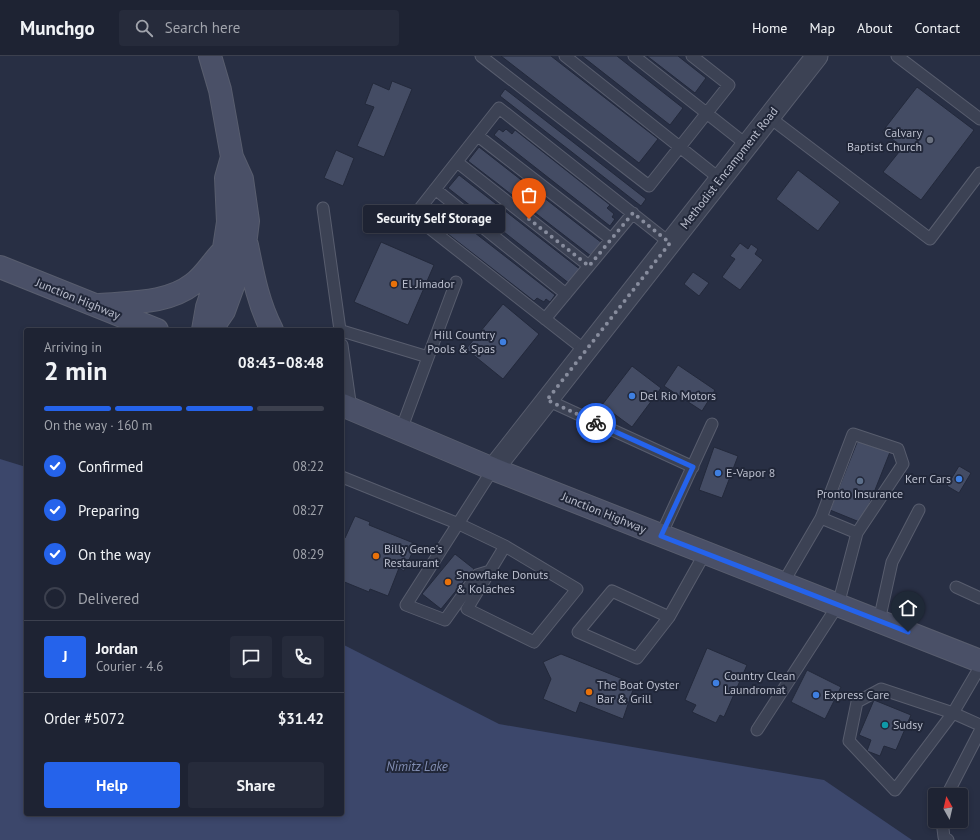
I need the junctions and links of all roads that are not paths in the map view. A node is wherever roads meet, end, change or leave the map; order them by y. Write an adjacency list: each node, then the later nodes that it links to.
1 (210, 56): 14 (main road)
2 (481, 56): 13 (lane)
3 (565, 56): 13 (lane)
4 (634, 56): 8 (lane)
5 (692, 56): 8 (lane)
6 (817, 56): 9 (street, Methodist Encampment Road)
7 (897, 56): 10 (lane)
8 (707, 113): 12 (lane); 13 (lane)
9 (769, 117): 12 (street, Methodist Encampment Road); 16 (lane)
10 (980, 119)
11 (478, 136): 15 (lane); 20 (lane); 22 (lane)
12 (747, 145): 17 (street, Methodist Encampment Road)
13 (680, 146): 17 (lane)
14 (232, 157): 21 (main road); 24 (main road)
15 (457, 162): 18 (lane); 25 (lane)
16 (980, 173)
17 (720, 179): 23 (street, Methodist Encampment Road)
18 (435, 189): 28 (lane); 30 (lane)
19 (323, 208): 35 (lane)
20 (633, 213): 22 (lane); 23 (lane)
21 (246, 239): 33 (main road); 34 (main road)
22 (611, 239): 25 (lane)
23 (670, 243): 37 (street, Methodist Encampment Road)
24 (224, 248): 29 (main road); 32 (main road)
25 (589, 266): 28 (lane)
26 (0, 267): 29 (main road, Junction Highway)
27 (456, 282): 38 (lane)
28 (566, 294): 30 (lane)
29 (94, 305): 31 (main road, Junction Highway)
30 (545, 319): 37 (lane)
31 (146, 328)
32 (202, 328)
33 (212, 328)
34 (271, 328)
35 (341, 328)
36 (344, 332): 38 (lane)
37 (586, 351): 40 (street, Methodist Encampment Road)
38 (428, 358): 43 (lane)
39 (344, 385): 41 (lane)
40 (547, 400): 44 (lane); 45 (street, Methodist Encampment Road)
41 (345, 405): 43 (main road, Junction Highway)
42 (712, 424): 44 (lane)
43 (401, 430): 45 (main road, Junction Highway)
44 (693, 467): 51 (lane)
45 (493, 469): 49 (lane); 51 (main road, Junction Highway)
46 (344, 477): 49 (lane)
47 (919, 510): 60 (lane)
48 (821, 518): 50 (lane); 50 (lane); 55 (lane)
49 (459, 524): 52 (lane); 54 (lane)
50 (857, 533): 58 (lane)
51 (661, 536): 53 (main road, Junction Highway)
52 (505, 546): 54 (lane); 54 (lane)
53 (705, 553): 55 (main road, Junction Highway); 59 (lane)
54 (490, 571)
55 (782, 584): 58 (main road, Junction Highway)
56 (956, 587): 57 (lane)
57 (980, 598)
58 (838, 605): 60 (main road, Junction Highway); 65 (lane)
59 (669, 617): 59 (lane)
60 (879, 621): 61 (main road, Junction Highway)
61 (980, 661)
62 (980, 667): 63 (lane)
63 (953, 713): 63 (lane); 64 (lane)
64 (980, 725)
65 (757, 730)
66 (980, 731): 67 (lane)
67 (951, 788)
68 (943, 828): 69 (lane)
69 (948, 840)

